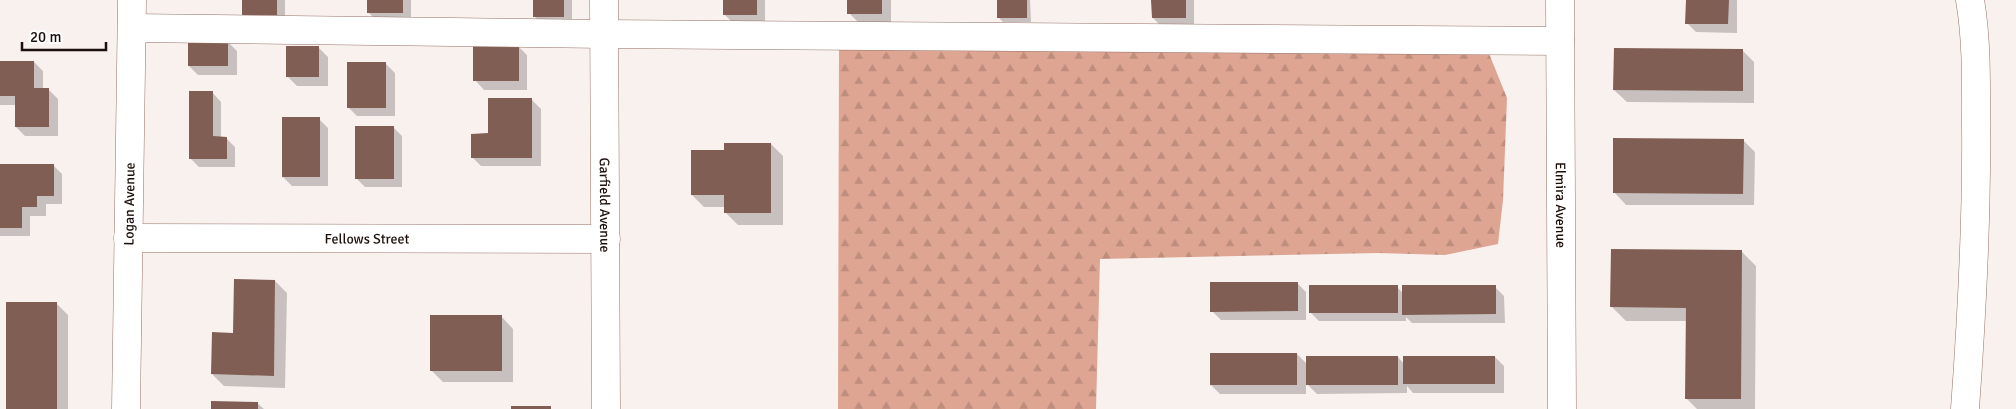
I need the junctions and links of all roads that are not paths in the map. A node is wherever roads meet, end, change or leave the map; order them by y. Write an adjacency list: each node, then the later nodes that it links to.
1 (132, 0): 5 (street, Logan Avenue)
2 (604, 0): 6 (street, Garfield Avenue)
3 (1560, 0): 7 (street, Elmira Avenue)
4 (1970, 0): 13 (street)
5 (133, 28): 6 (street); 8 (street, Logan Avenue)
6 (604, 34): 7 (street); 9 (street, Garfield Avenue)
7 (1560, 41): 12 (street, Elmira Avenue)
8 (128, 238): 9 (street, Fellows Street); 10 (street, Logan Avenue)
9 (606, 239): 11 (street, Garfield Avenue)
10 (126, 409)
11 (606, 409)
12 (1562, 409)
13 (1965, 409)

